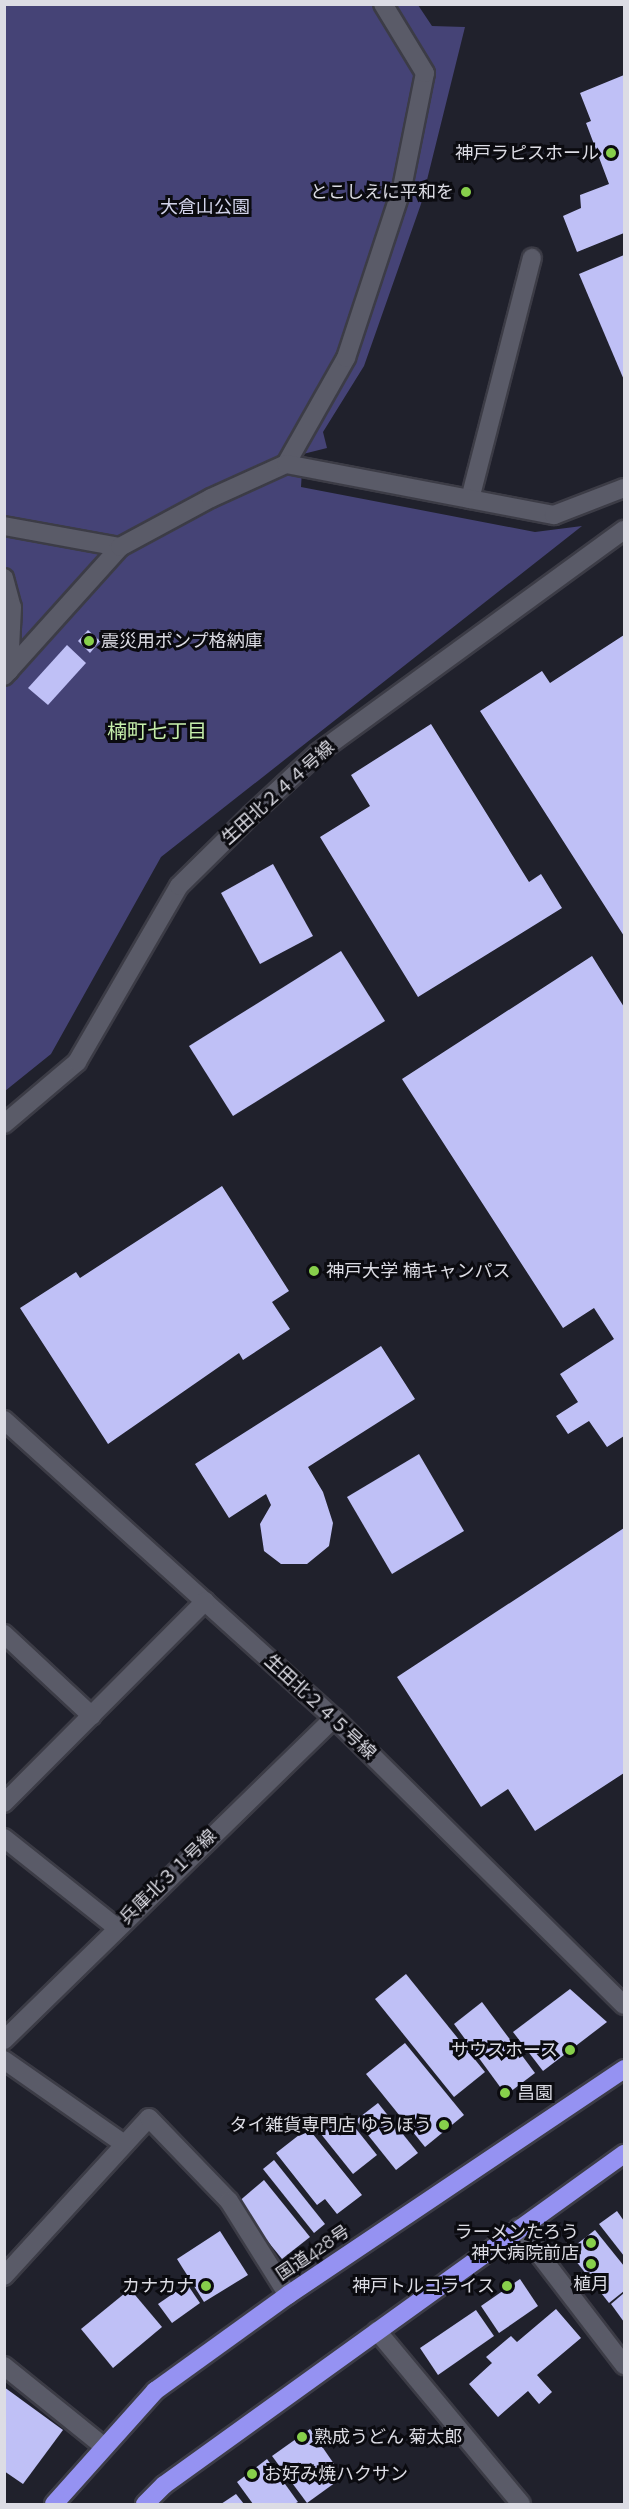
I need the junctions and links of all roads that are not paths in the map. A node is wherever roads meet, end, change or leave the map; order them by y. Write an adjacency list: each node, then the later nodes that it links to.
1 (383, 4): 3 (street)
2 (532, 258): 5 (street)
3 (286, 464): 5 (street); 8 (street)
4 (624, 488): 5 (street)
5 (470, 499)
6 (4, 526): 8 (street)
7 (624, 530): 11 (street, 生田北２４４号線)
8 (120, 547): 10 (street)
9 (4, 578): 10 (street)
10 (7, 674)
11 (4, 1124)
12 (4, 1420): 13 (street, 生田北２４５号線)
13 (205, 1601): 15 (street); 16 (street, 生田北２４５号線)
14 (4, 1634): 15 (street)
15 (92, 1716): 17 (street)
16 (334, 1718): 19 (street, 兵庫北３１号線); 20 (street, 生田北２４５号線)
17 (4, 1803)
18 (4, 1838): 19 (street)
19 (116, 1927): 21 (street, 兵庫北３１号線)
20 (624, 2006)
21 (4, 2040)
22 (4, 2060): 24 (street)
23 (624, 2069): 28 (highway, 国道428号)
24 (124, 2144): 27 (street); 28 (street)
25 (624, 2154): 26 (highway)
26 (519, 2228): 29 (highway); 30 (street)
27 (4, 2276)
28 (288, 2295): 32 (highway, 国道428号)
29 (377, 2331): 34 (highway); 35 (street)
30 (624, 2365)
31 (4, 2366): 32 (street)
32 (103, 2446): 33 (highway, 国道428号)
33 (54, 2505)
34 (145, 2505)
35 (521, 2505)

